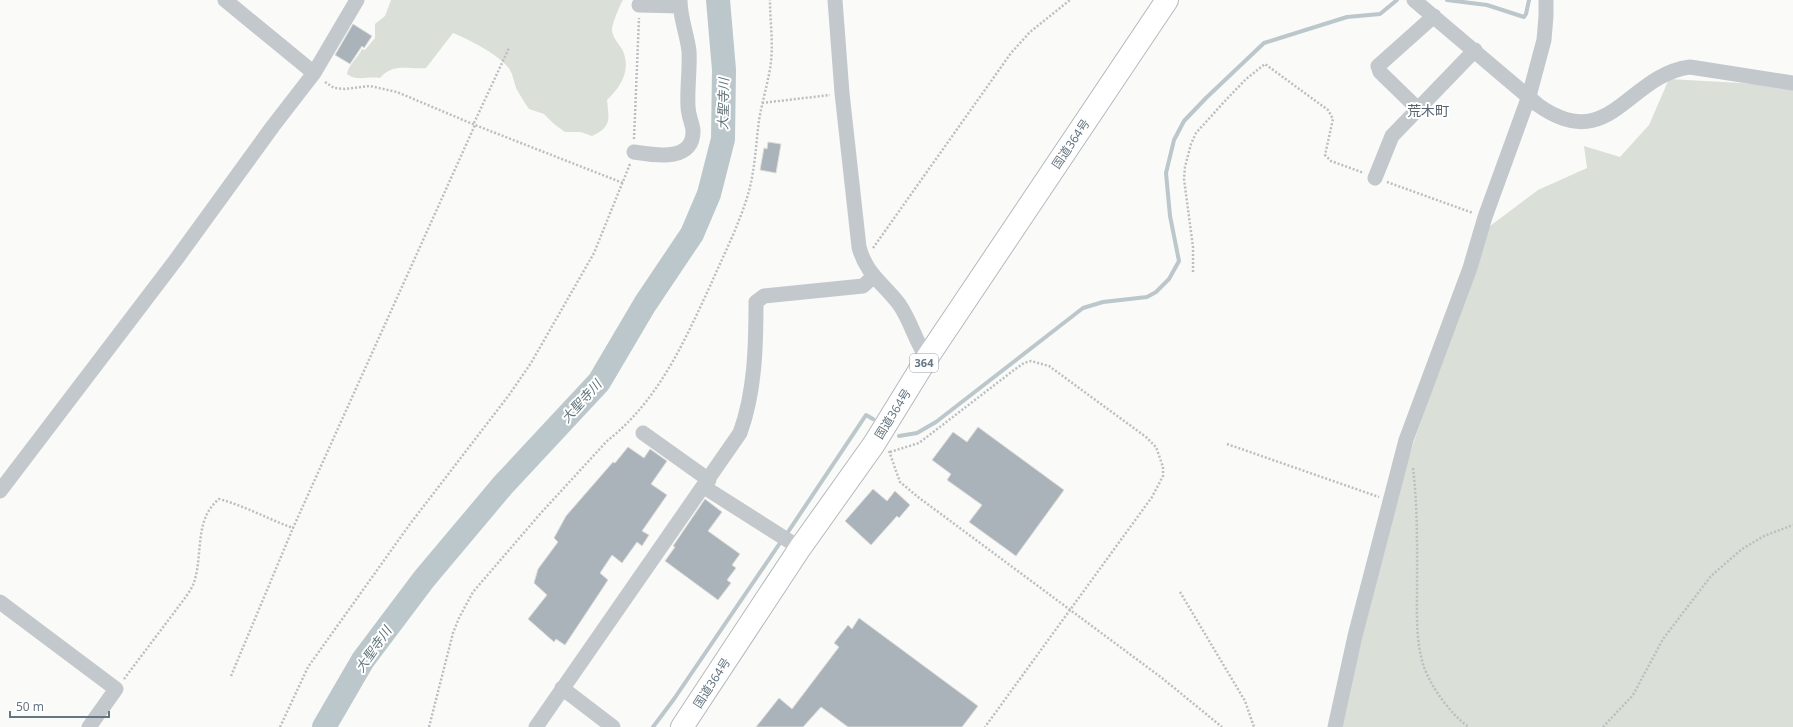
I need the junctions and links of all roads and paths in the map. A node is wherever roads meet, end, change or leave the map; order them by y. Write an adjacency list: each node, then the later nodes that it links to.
1 (225, 0): 14 (street)
2 (770, 0): 18 (path)
3 (835, 0): 16 (street)
4 (1070, 0): 25 (path)
5 (1167, 0): 28 (highway, 国道364号 / 364)
6 (1414, 0): 11 (street)
7 (1546, 0): 17 (street)
8 (351, 2): 14 (street)
9 (680, 3): 10 (street); 21 (street)
10 (639, 5): 21 (path)
11 (1434, 16): 13 (street); 19 (street)
12 (509, 48): 20 (path)
13 (1474, 50): 17 (street); 19 (street)
14 (314, 73): 20 (path); 34 (street)
15 (1793, 83): 17 (street)
16 (842, 93): 18 (path); 25 (street)
17 (1529, 96): 24 (street)
18 (762, 103): 47 (path)
19 (1418, 109): 22 (street)
20 (474, 124): 23 (path); 37 (path)
21 (634, 152): 23 (path)
22 (1376, 178): 24 (path); 26 (path)
23 (623, 183): 46 (path)
24 (1484, 217): 35 (street)
25 (863, 261): 27 (street)
26 (1193, 272)
27 (874, 277): 28 (street); 33 (street)
28 (927, 358): 31 (highway, 国道364号 / 364)
29 (643, 432): 33 (street)
30 (1227, 444): 35 (path)
31 (882, 448): 38 (highway, 国道364号 / 364); 41 (path); 41 (path)
32 (1413, 466): 55 (path)
33 (706, 483): 38 (street); 43 (street)
34 (0, 491)
35 (1390, 502): 54 (street)
36 (1793, 525): 56 (path)
37 (294, 528): 42 (path); 44 (path)
38 (800, 548): 50 (highway, 国道364号 / 364)
39 (1180, 592): 53 (path)
40 (0, 602): 44 (street)
41 (1070, 609): 51 (path); 52 (path)
42 (231, 676)
43 (562, 688): 48 (street); 49 (street)
44 (116, 689): 45 (street)
45 (89, 727)
46 (280, 727)
47 (429, 727)
48 (536, 727)
49 (613, 727)
50 (682, 727)
51 (984, 727)
52 (1222, 727)
53 (1254, 727)
54 (1335, 727)
55 (1469, 727)
56 (1603, 727)

